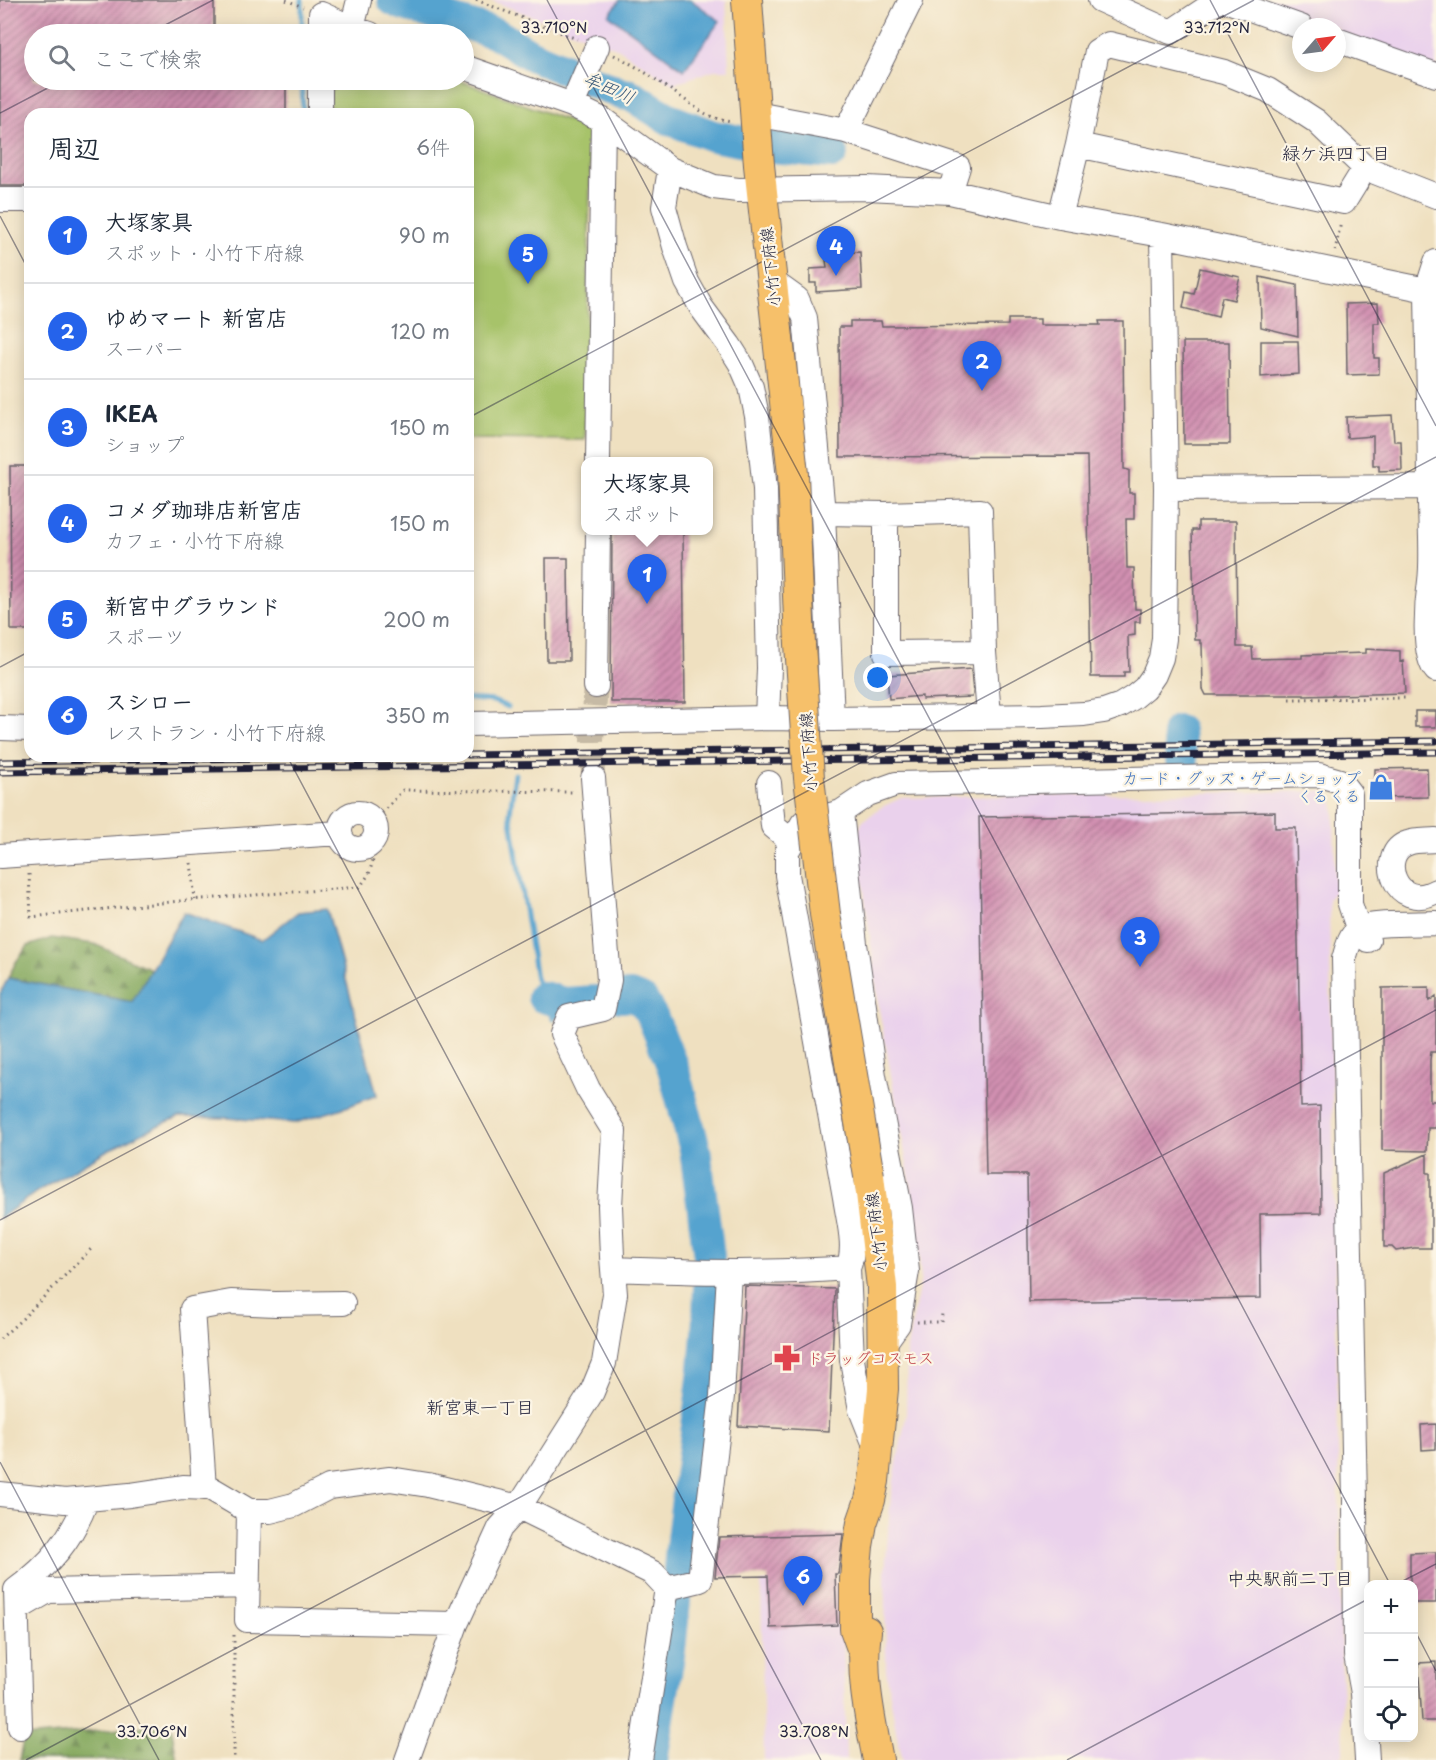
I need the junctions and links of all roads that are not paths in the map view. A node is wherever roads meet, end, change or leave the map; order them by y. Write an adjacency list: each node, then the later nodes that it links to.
1 (747, 0): 16 (main road, 小竹下府線)
2 (911, 0): 18 (street)
3 (1100, 0): 4 (street)
4 (1219, 0)
5 (1225, 0): 8 (street)
6 (359, 20): 7 (street)
7 (321, 24)
8 (1292, 24)
9 (1346, 43): 12 (street)
10 (597, 46): 14 (street)
11 (474, 71): 14 (street)
12 (1436, 75)
13 (320, 90): 15 (street)
14 (572, 105): 17 (street)
15 (320, 108)
16 (756, 119): 18 (street); 22 (main road, 小竹下府線)
17 (603, 120): 21 (street); 32 (street)
18 (846, 131): 23 (street)
19 (1078, 146): 20 (street); 20 (street); 27 (street)
20 (1365, 168): 24 (street)
21 (670, 169): 22 (street); 43 (street)
22 (760, 177): 23 (street); 30 (main road, 小竹下府線)
23 (950, 192): 27 (street)
24 (1436, 196)
25 (0, 200): 26 (street)
26 (24, 200)
27 (1060, 217): 28 (street)
28 (1162, 234): 31 (street); 34 (street)
29 (1436, 262): 31 (street)
30 (772, 281): 35 (street); 63 (main road, 小竹下府線, bridge)
31 (1431, 290): 33 (street)
32 (598, 457)
33 (1430, 487): 34 (street); 38 (street)
34 (1166, 489): 42 (street)
35 (823, 513): 36 (street); 44 (street)
36 (886, 514): 39 (street); 39 (street)
37 (598, 535): 41 (street)
38 (1433, 583): 40 (street)
39 (984, 652): 42 (street)
40 (1436, 670)
41 (596, 686)
42 (989, 716): 44 (street)
43 (767, 718): 44 (street); 45 (street)
44 (832, 719)
45 (474, 724)
46 (0, 728): 47 (street)
47 (24, 729)
48 (769, 783): 53 (street)
49 (593, 785): 60 (street)
50 (841, 812): 53 (street); 57 (street); 63 (street)
51 (339, 833): 51 (street); 54 (street)
52 (1436, 840): 55 (street)
53 (792, 842): 59 (street)
54 (0, 856)
55 (1436, 891)
56 (1436, 923): 57 (street)
57 (1363, 935): 58 (street); 78 (street)
58 (1436, 937)
59 (848, 1268): 61 (street); 64 (street)
60 (614, 1269): 61 (street); 68 (street)
61 (729, 1273): 71 (street)
62 (343, 1303): 65 (street)
63 (883, 1345): 64 (main road, 小竹下府線)
64 (878, 1453): 77 (main road, 小竹下府線)
65 (204, 1488): 67 (street); 69 (street)
66 (0, 1494): 67 (street)
67 (87, 1499): 72 (street)
68 (519, 1507): 69 (street); 71 (street); 73 (street)
69 (249, 1511): 70 (street)
70 (248, 1586): 72 (street); 73 (street)
71 (667, 1588): 76 (street)
72 (16, 1609): 74 (street)
73 (456, 1624): 75 (street)
74 (20, 1727)
75 (407, 1760)
76 (640, 1760)
77 (878, 1760)
78 (1367, 1760)

